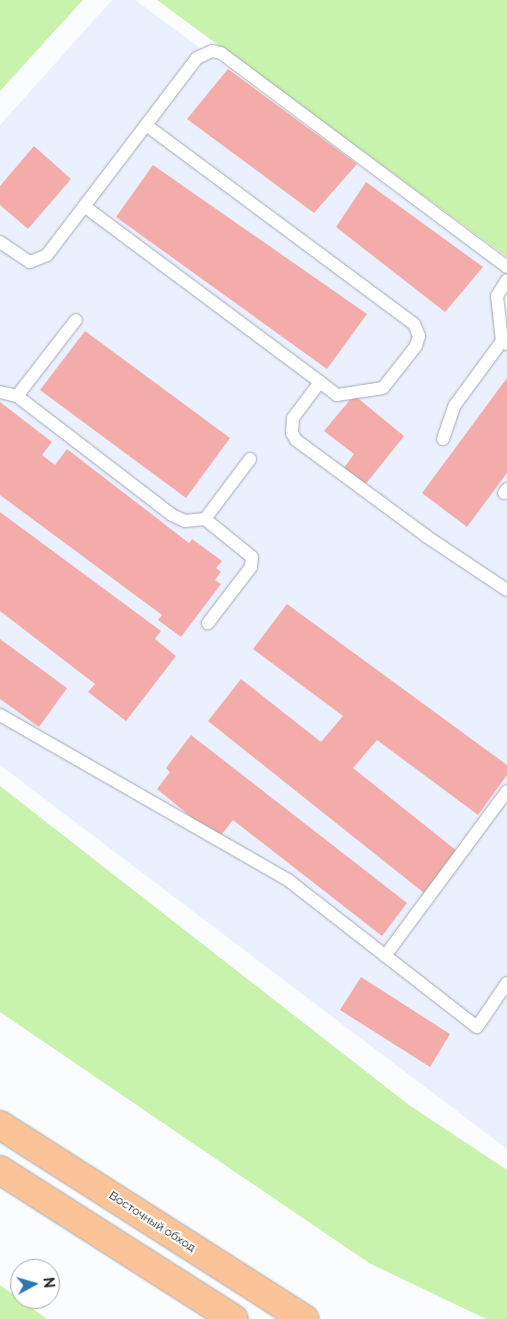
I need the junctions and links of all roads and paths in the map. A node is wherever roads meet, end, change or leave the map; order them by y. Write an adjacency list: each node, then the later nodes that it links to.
1 (146, 125): 2 (lane); 4 (lane); 8 (lane)
2 (84, 206): 3 (lane); 8 (lane)
3 (0, 242)
4 (507, 268)
5 (507, 280): 7 (lane)
6 (76, 320): 10 (lane)
7 (505, 342): 11 (lane)
8 (320, 382): 14 (lane)
9 (0, 392): 10 (lane)
10 (17, 396): 13 (lane)
11 (443, 439)
12 (250, 459): 13 (lane)
13 (204, 519): 15 (lane)
14 (507, 590)
15 (208, 623)
16 (0, 715): 18 (lane)
17 (507, 792): 18 (lane)
18 (385, 956): 19 (lane)
19 (507, 983)
20 (0, 1125): 23 (highway, Восточный обход)
21 (0, 1170): 22 (highway)
22 (234, 1319)
23 (304, 1319)

